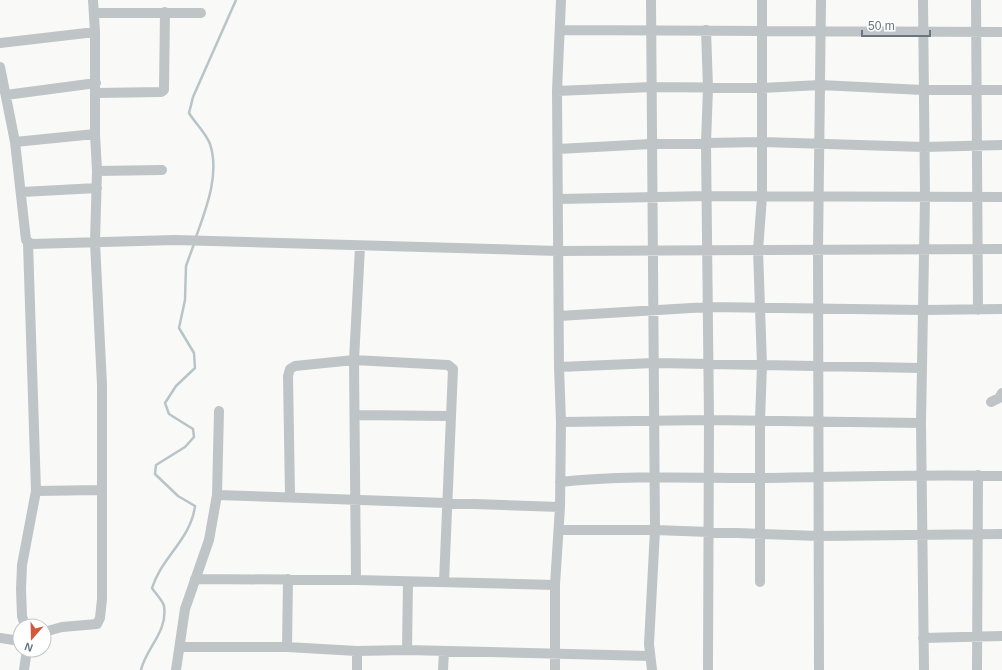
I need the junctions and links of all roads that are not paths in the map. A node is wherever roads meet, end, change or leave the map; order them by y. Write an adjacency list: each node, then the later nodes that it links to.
1 (93, 0): 9 (street)
2 (561, 0): 11 (street)
3 (651, 0): 12 (street)
4 (762, 0): 14 (street)
5 (821, 0): 15 (street)
6 (923, 0): 16 (street)
7 (976, 0): 18 (street)
8 (165, 12): 9 (street); 10 (street); 24 (street)
9 (95, 13): 17 (street)
10 (201, 13)
11 (560, 30): 12 (street); 30 (street)
12 (651, 30): 13 (street); 22 (street)
13 (706, 30): 14 (street); 25 (street)
14 (761, 31): 15 (street); 26 (street)
15 (821, 31): 16 (street); 23 (street)
16 (922, 31): 18 (street); 28 (street)
17 (95, 32): 20 (street); 24 (street)
18 (976, 32): 19 (street); 27 (street)
19 (1002, 32)
20 (0, 43)
21 (0, 67): 31 (street)
22 (652, 86): 25 (street); 30 (street); 36 (street)
23 (820, 86): 26 (street); 28 (street); 37 (street)
24 (96, 88): 31 (street); 32 (street)
25 (708, 88): 26 (street); 35 (street)
26 (762, 88): 34 (street)
27 (978, 89): 28 (street); 29 (street); 38 (street)
28 (923, 90): 40 (street)
29 (1002, 90)
30 (557, 91): 41 (street)
31 (6, 95): 33 (street)
32 (95, 134): 33 (street); 43 (street)
33 (15, 142): 45 (street)
34 (762, 142): 35 (street); 37 (street); 49 (street)
35 (706, 143): 36 (street); 46 (street)
36 (651, 144): 41 (street); 48 (street)
37 (820, 144): 40 (street); 47 (street)
38 (977, 145): 39 (street); 40 (street); 51 (street)
39 (1002, 145)
40 (924, 147): 50 (street)
41 (558, 150): 53 (street)
42 (162, 170): 43 (street)
43 (97, 171): 44 (street)
44 (97, 188): 45 (street); 54 (street)
45 (22, 192): 55 (street)
46 (707, 196): 48 (street); 49 (street); 57 (street)
47 (819, 196): 49 (street); 50 (street); 62 (street)
48 (653, 197): 53 (street); 60 (street)
49 (762, 197): 61 (street)
50 (925, 197): 51 (street); 64 (street)
51 (976, 197): 52 (street); 58 (street)
52 (1002, 197)
53 (559, 198): 63 (street)
54 (96, 242): 55 (street); 56 (street); 99 (street)
55 (28, 243): 100 (street)
56 (360, 247): 63 (street); 73 (street)
57 (707, 249): 60 (street); 61 (street); 65 (street)
58 (979, 249): 59 (street); 64 (street); 70 (street)
59 (1002, 249)
60 (654, 250): 63 (street); 71 (street)
61 (758, 250): 62 (street); 66 (street)
62 (818, 250): 64 (street); 67 (street)
63 (558, 251): 72 (street)
64 (924, 251): 69 (street)
65 (708, 307): 66 (street); 71 (street); 75 (street)
66 (761, 308): 67 (street); 76 (street)
67 (819, 308): 69 (street); 78 (street)
68 (1002, 309): 70 (street)
69 (923, 310): 70 (street); 79 (street)
70 (978, 310)
71 (653, 311): 72 (street); 74 (street)
72 (559, 316): 77 (street)
73 (354, 360): 83 (street); 84 (street); 102 (street)
74 (654, 363): 75 (street); 77 (street); 86 (street)
75 (708, 365): 76 (street); 85 (street)
76 (762, 365): 78 (street); 87 (street)
77 (559, 367): 88 (street)
78 (817, 367): 79 (street); 89 (street)
79 (922, 368): 90 (street)
80 (1002, 393): 81 (street)
81 (991, 402)
82 (219, 411): 101 (street)
83 (355, 415): 84 (street); 103 (street)
84 (450, 416): 104 (street)
85 (709, 420): 86 (street); 87 (street); 94 (street)
86 (653, 421): 88 (street); 92 (street)
87 (760, 421): 89 (street); 97 (street)
88 (561, 422): 98 (street)
89 (819, 422): 90 (street); 95 (street)
90 (921, 423): 96 (street)
91 (978, 475): 93 (street); 96 (street); 110 (street)
92 (655, 476): 94 (street); 98 (street); 107 (street)
93 (1002, 476)
94 (709, 477): 97 (street); 108 (street)
95 (818, 477): 96 (street); 97 (street); 113 (street)
96 (921, 477): 112 (street)
97 (761, 478): 109 (street)
98 (560, 482): 105 (street)
99 (101, 490): 100 (street); 122 (street)
100 (36, 491): 121 (street)
101 (217, 495): 102 (street); 114 (street)
102 (290, 496): 103 (street)
103 (355, 498): 104 (street); 116 (street)
104 (448, 502): 105 (street); 118 (street)
105 (560, 507): 106 (street)
106 (559, 530): 107 (street); 120 (street)
107 (655, 530): 108 (street); 134 (street)
108 (708, 533): 109 (street); 142 (street)
109 (760, 534): 113 (street); 119 (street)
110 (978, 534): 111 (street); 112 (street); 126 (street)
111 (1002, 534)
112 (921, 535): 113 (street); 125 (street)
113 (819, 536): 143 (street)
114 (195, 579): 115 (street); 128 (street)
115 (288, 579): 116 (street); 129 (street)
116 (356, 580): 117 (street)
117 (408, 582): 118 (street); 130 (street)
118 (444, 582): 120 (street)
119 (760, 582)
120 (555, 585): 133 (street)
121 (22, 618)
122 (52, 630)
123 (1002, 636): 126 (street)
124 (0, 638): 127 (street)
125 (923, 638): 126 (street); 144 (street)
126 (976, 638): 145 (street)
127 (12, 640)
128 (181, 647): 129 (street); 137 (street)
129 (287, 647): 131 (street)
130 (406, 650): 131 (street); 132 (street)
131 (357, 651): 138 (street)
132 (444, 651): 133 (street); 139 (street)
133 (555, 655): 134 (street); 140 (street)
134 (650, 656): 141 (street)
135 (26, 658): 136 (street)
136 (24, 670)
137 (176, 670)
138 (357, 670)
139 (443, 670)
140 (555, 670)
141 (652, 670)
142 (708, 670)
143 (819, 670)
144 (924, 670)
145 (977, 670)

